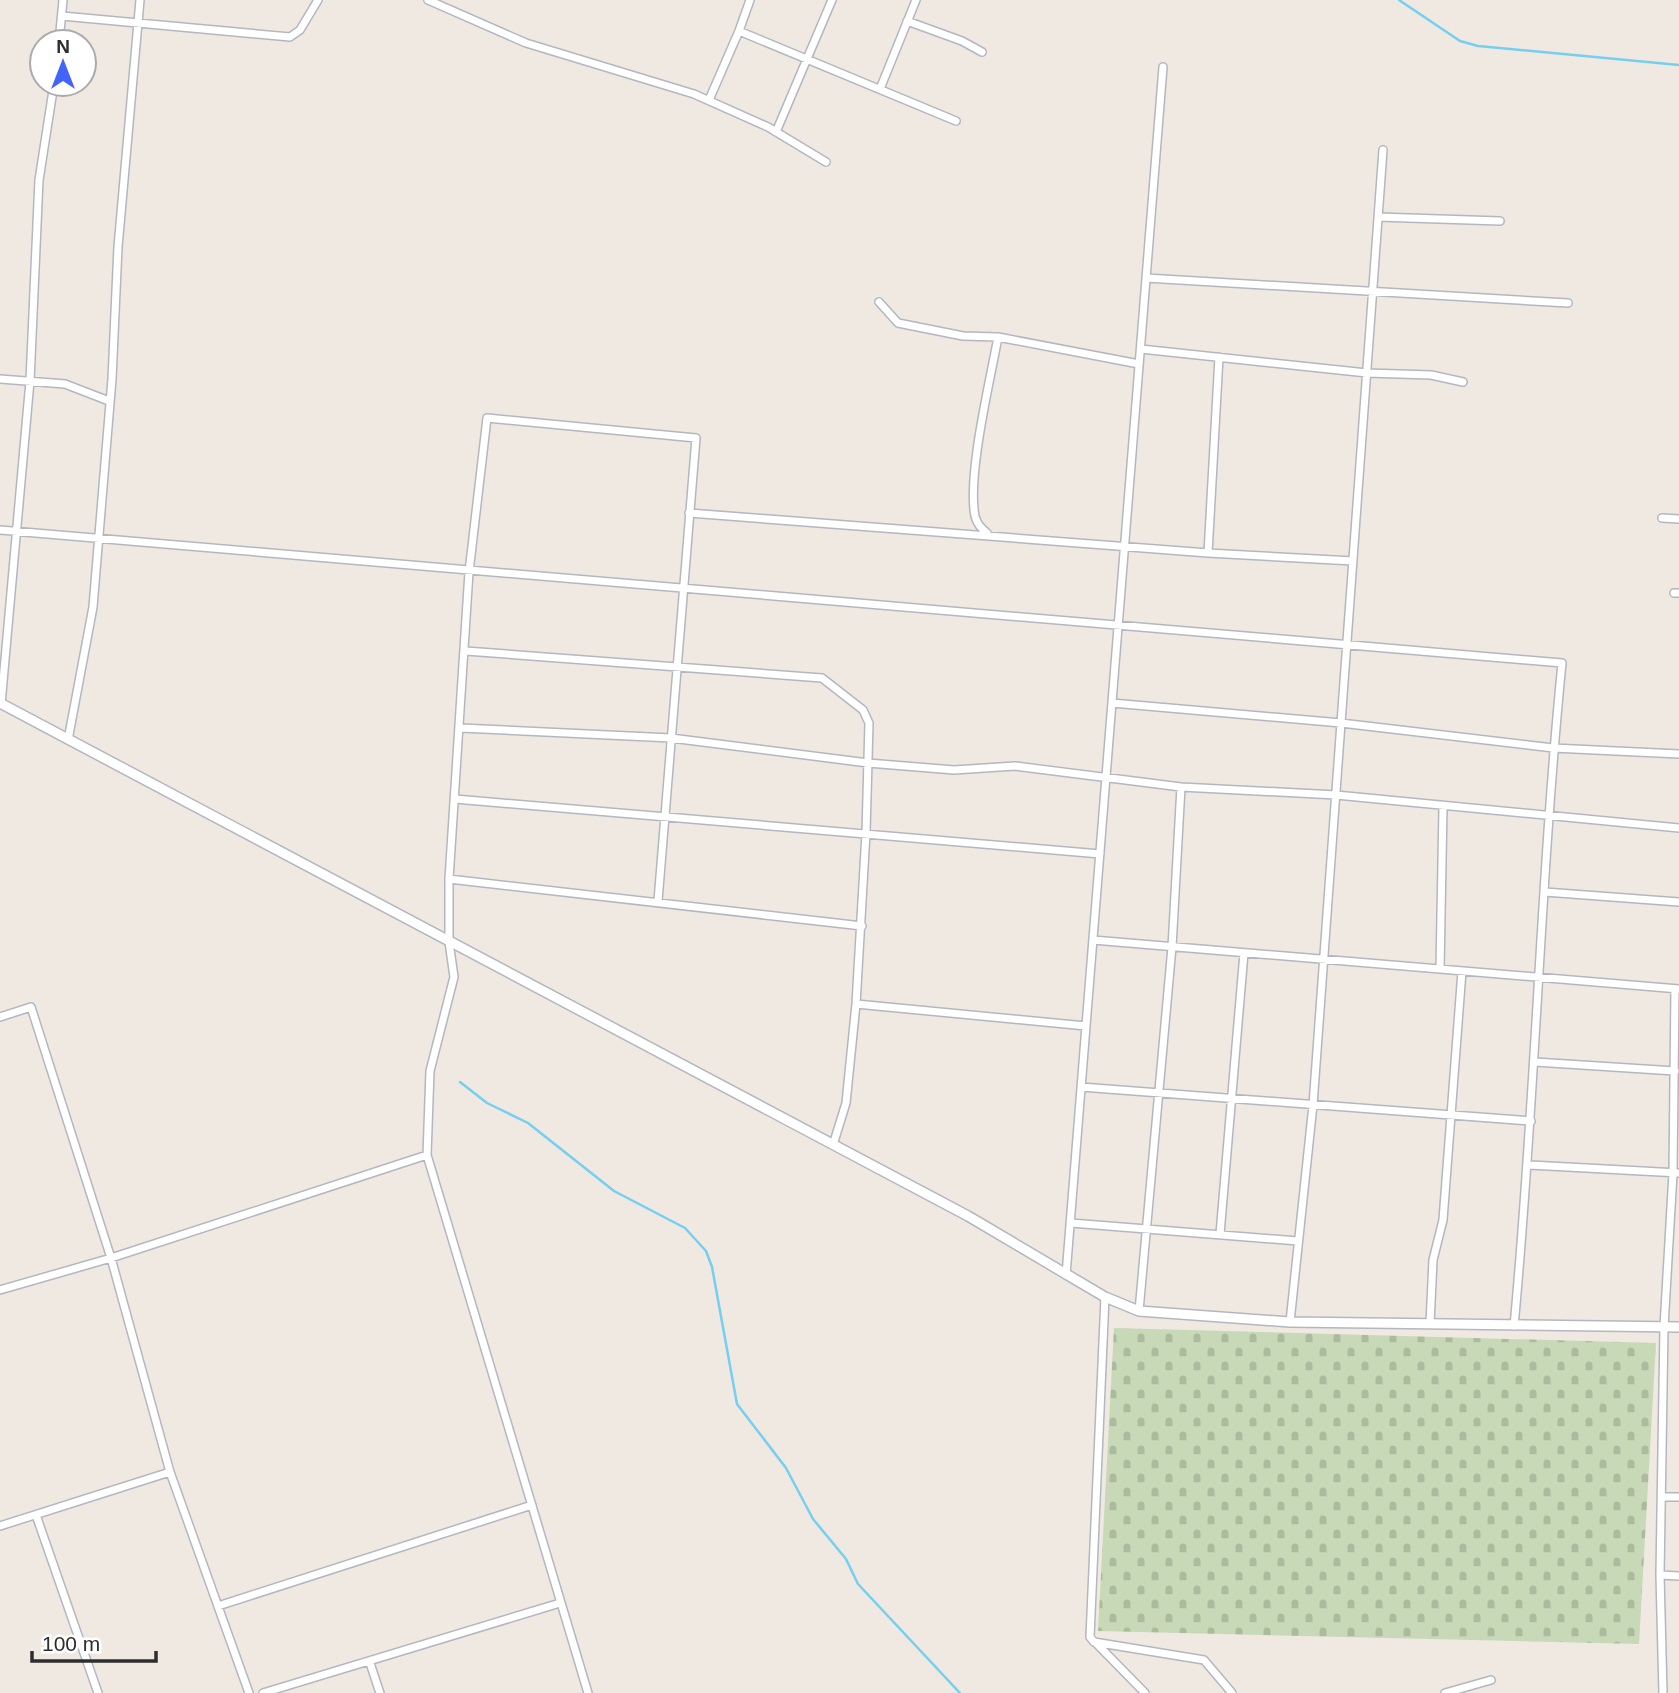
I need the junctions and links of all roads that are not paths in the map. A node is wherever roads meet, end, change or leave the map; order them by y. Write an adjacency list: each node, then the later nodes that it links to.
1 (63, 0): 8 (street)
2 (140, 0): 10 (street)
3 (318, 0): 10 (street)
4 (428, 0): 18 (street)
5 (750, 0): 12 (street)
6 (832, 0): 14 (street)
7 (916, 0): 9 (street)
8 (62, 16): 10 (street); 11 (street)
9 (907, 21): 13 (street); 16 (street)
10 (138, 22): 37 (street)
11 (60, 28)
12 (739, 31): 14 (street); 18 (street)
13 (982, 52)
14 (809, 59): 16 (street); 20 (street)
15 (1163, 67): 25 (street)
16 (880, 89): 19 (street)
17 (52, 98): 35 (street)
18 (709, 100): 20 (street)
19 (956, 121)
20 (776, 132): 22 (street)
21 (1383, 150): 23 (street)
22 (826, 162)
23 (1378, 218): 24 (street); 26 (street)
24 (1500, 221)
25 (1146, 278): 26 (street); 30 (street)
26 (1373, 291): 28 (street); 33 (street)
27 (879, 302): 29 (street)
28 (1568, 303)
29 (998, 337): 32 (street); 43 (street)
30 (1141, 349): 31 (street); 32 (street)
31 (1219, 357): 33 (street); 46 (street)
32 (1139, 364): 45 (street)
33 (1367, 373): 36 (street); 47 (street)
34 (0, 379): 35 (street)
35 (30, 381): 37 (street); 42 (street)
36 (1463, 382)
37 (109, 401): 44 (street)
38 (689, 513): 43 (street); 48 (street); 49 (street)
39 (1662, 518): 40 (street)
40 (1679, 519)
41 (0, 530): 42 (street)
42 (17, 531): 44 (street); 55 (street)
43 (988, 534): 45 (street)
44 (98, 537): 48 (street); 59 (street)
45 (1125, 547): 46 (street); 50 (street)
46 (1208, 553): 47 (street)
47 (1353, 561): 51 (street)
48 (469, 572): 49 (street); 52 (street)
49 (683, 590): 50 (street); 53 (street)
50 (1119, 626): 51 (street); 54 (street)
51 (1346, 645): 56 (street); 60 (street)
52 (466, 651): 53 (street); 57 (street)
53 (677, 668): 58 (street); 62 (street)
54 (1112, 703): 56 (street); 63 (street)
55 (0, 704): 59 (street)
56 (1341, 723): 60 (street); 65 (street)
57 (461, 728): 58 (street); 66 (street)
58 (671, 738): 62 (street); 69 (street)
59 (68, 740): 79 (street)
60 (1553, 748): 61 (street); 68 (street)
61 (1679, 754)
62 (868, 763): 63 (street); 71 (street)
63 (1106, 778): 64 (street); 72 (street)
64 (1181, 787): 65 (street); 80 (street)
65 (1336, 795): 67 (street); 82 (street)
66 (455, 799): 69 (street); 73 (street)
67 (1443, 807): 68 (street); 83 (street)
68 (1549, 815): 70 (street); 74 (street)
69 (667, 818): 71 (street); 75 (street)
70 (1679, 828)
71 (866, 834): 72 (street); 77 (street)
72 (1100, 854): 78 (street)
73 (449, 879): 75 (street); 79 (street)
74 (1545, 892): 76 (street); 85 (street)
75 (658, 901): 77 (street)
76 (1679, 902)
77 (862, 926): 87 (street)
78 (1093, 940): 80 (street); 89 (street)
79 (449, 942): 99 (street); 100 (street)
80 (1172, 947): 81 (street); 93 (street)
81 (1244, 953): 82 (street); 94 (street)
82 (1323, 959): 83 (street); 95 (street)
83 (1440, 969): 84 (street)
84 (1462, 971): 85 (street); 97 (street)
85 (1540, 978): 86 (street); 90 (street)
86 (1677, 989): 91 (street)
87 (856, 1003): 89 (street); 99 (street)
88 (0, 1017): 107 (street)
89 (1086, 1026): 92 (street)
90 (1535, 1062): 91 (street); 98 (street)
91 (1675, 1071): 96 (street)
92 (1081, 1087): 93 (street); 103 (street)
93 (1159, 1093): 94 (street); 104 (street)
94 (1233, 1098): 95 (street); 105 (street)
95 (1313, 1105): 97 (street); 106 (street)
96 (1676, 1107): 102 (street)
97 (1451, 1114): 98 (street); 113 (street)
98 (1531, 1121): 101 (street)
99 (833, 1146): 108 (street)
100 (427, 1155): 107 (street); 120 (street)
101 (1530, 1165): 102 (street); 114 (street)
102 (1676, 1173): 115 (street)
103 (1071, 1223): 104 (street); 108 (street)
104 (1148, 1230): 105 (street); 111 (street)
105 (1220, 1234): 106 (street)
106 (1298, 1241): 112 (street)
107 (111, 1258): 109 (street); 117 (street)
108 (1066, 1275): 110 (street)
109 (0, 1290)
110 (1105, 1297): 111 (street); 127 (street)
111 (1139, 1311): 112 (street)
112 (1290, 1322): 113 (street)
113 (1430, 1324): 114 (street)
114 (1514, 1326): 115 (street)
115 (1664, 1327): 116 (street); 118 (street)
116 (1679, 1327)
117 (170, 1472): 121 (street); 126 (street)
118 (1664, 1497): 119 (street); 123 (street)
119 (1679, 1497)
120 (532, 1505): 125 (street); 126 (street)
121 (36, 1515): 122 (street); 130 (street)
122 (0, 1526)
123 (1660, 1575): 124 (street); 138 (street)
124 (1679, 1576)
125 (560, 1603): 128 (street); 134 (street)
126 (218, 1606): 131 (street)
127 (1094, 1642): 135 (street); 136 (street)
128 (370, 1663): 132 (street); 133 (street)
129 (1491, 1680): 137 (street)
130 (98, 1693)
131 (249, 1693)
132 (263, 1693)
133 (380, 1693)
134 (588, 1693)
135 (1145, 1693)
136 (1232, 1693)
137 (1445, 1693)
138 (1663, 1693)

